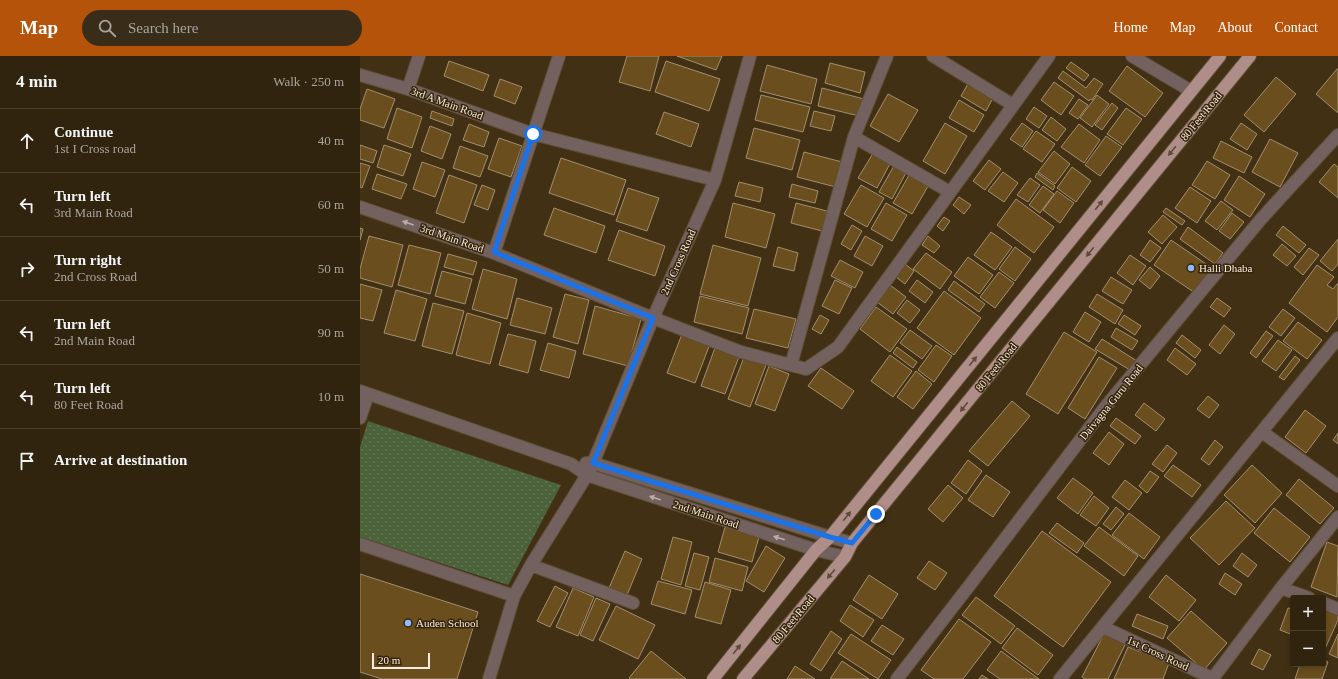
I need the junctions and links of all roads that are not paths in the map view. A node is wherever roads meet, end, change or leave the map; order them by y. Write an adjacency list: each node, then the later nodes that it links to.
1 (419, 56): 11 (street)
2 (558, 56): 14 (street)
3 (750, 56): 17 (street, 2nd Cross Road)
4 (887, 56): 16 (street)
5 (933, 56): 13 (street)
6 (1049, 56): 13 (street)
7 (1132, 56): 12 (street)
8 (1220, 56): 12 (main road, 80 Feet Road)
9 (1250, 56): 33 (main road, 80 Feet Road, one-way to 33)
10 (360, 75): 11 (street, 3rd A Main Road)
11 (408, 89): 14 (street, 3rd A Main Road)
12 (1191, 91): 32 (main road, 80 Feet Road, one-way to 12)
13 (1013, 105): 18 (street)
14 (533, 134): 17 (street, 3rd A Main Road); 20 (street)
15 (1338, 135): 48 (street, Daivagna Guru Road)
16 (854, 137): 18 (street); 23 (street)
17 (714, 180): 21 (street, 2nd Cross Road)
18 (950, 192): 23 (street, 3rd Main Road)
19 (360, 207): 20 (street, 3rd Main Road, one-way to 19)
20 (494, 252): 21 (street, 3rd Main Road)
21 (653, 318): 23 (street, 3rd Main Road); 27 (street, 2nd Cross Road)
22 (1338, 338): 26 (street)
23 (792, 365)
24 (364, 392): 25 (street); 28 (street, 2nd Main Road)
25 (360, 418)
26 (1262, 432): 30 (street); 44 (street)
27 (593, 463): 28 (street, 2nd Main Road); 29 (street, 2nd Cross Road); 32 (street, 2nd Main Road)
28 (571, 464): 29 (street, 2nd Main Road)
29 (587, 475): 35 (street, 2nd Main Road, one-way to 29); 37 (street, 2nd Cross Road)
30 (1338, 486)
31 (1338, 517): 38 (street)
32 (830, 537): 33 (street, 2nd Main Road); 35 (main road, 80 Feet Road)
33 (852, 543): 36 (main road, 80 Feet Road)
34 (360, 544): 40 (street)
35 (816, 550): 36 (street, 2nd Main Road); 46 (main road, 80 Feet Road, one-way to 35)
36 (845, 557): 47 (main road, 80 Feet Road, one-way to 47)
37 (531, 565): 40 (street, 2nd Cross Road); 41 (street)
38 (1281, 588): 39 (street); 50 (street)
39 (1301, 595)
40 (514, 596): 45 (street)
41 (633, 603)
42 (1326, 604): 43 (street)
43 (1338, 609)
44 (1103, 627): 49 (street); 50 (street, 1st Cross Road)
45 (489, 679)
46 (713, 679)
47 (743, 679)
48 (896, 679)
49 (1060, 679)
50 (1214, 679)

